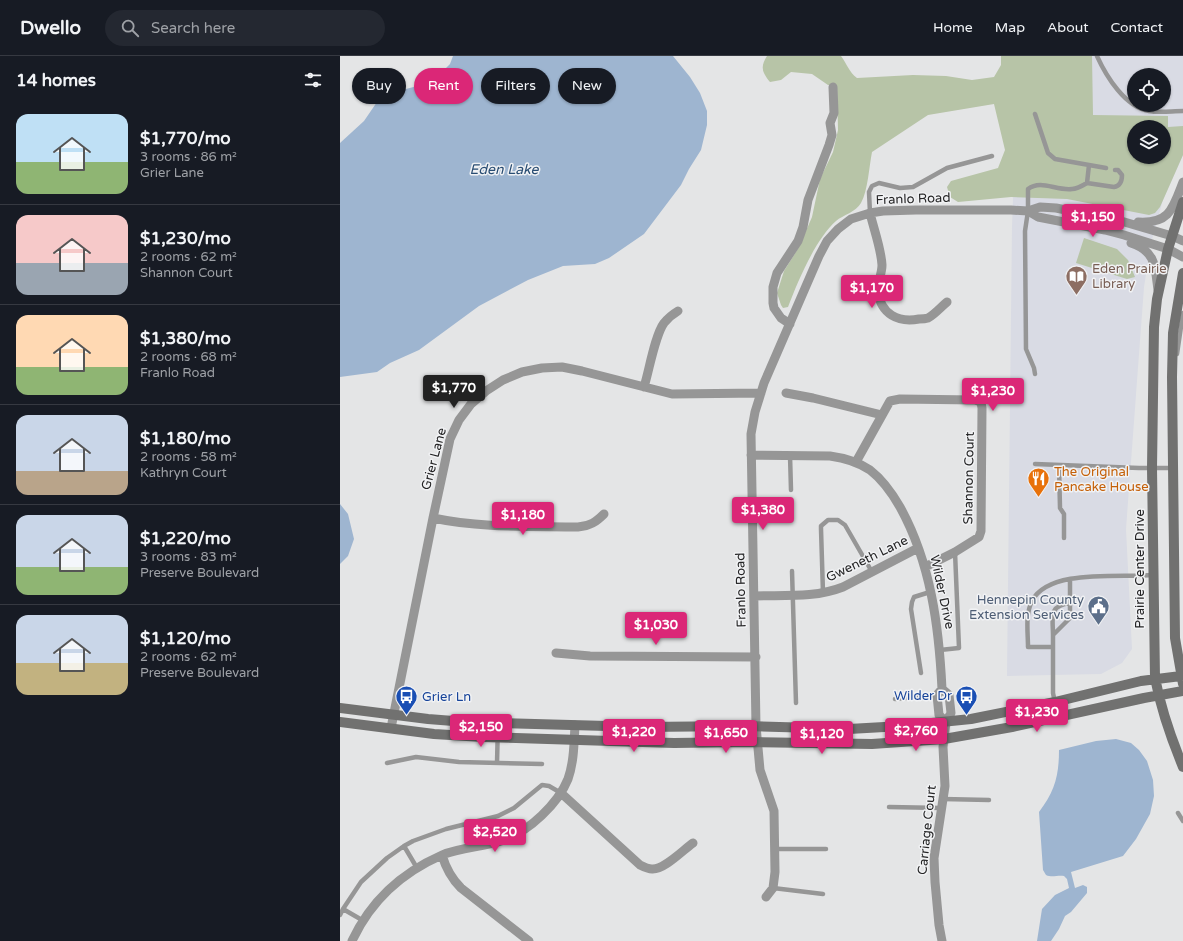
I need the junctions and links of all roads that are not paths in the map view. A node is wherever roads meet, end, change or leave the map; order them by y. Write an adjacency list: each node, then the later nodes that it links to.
1 (1098, 56): 3 (lane)
2 (833, 87): 25 (street)
3 (1183, 111)
4 (1035, 114): 6 (lane)
5 (992, 156): 13 (lane)
6 (1089, 165): 7 (lane); 10 (lane)
7 (1106, 168)
8 (1115, 170): 10 (lane)
9 (1183, 182): 14 (street)
10 (1087, 183): 12 (lane)
11 (1183, 202): 16 (street, Prairie Center Drive)
12 (1028, 211): 13 (street, Franlo Road); 14 (street, Franlo Road); 15 (street, Franlo Road); 26 (lane)
13 (870, 213): 22 (street); 25 (street, Franlo Road)
14 (1121, 221): 16 (street, Franlo Road)
15 (1105, 230): 18 (street, Franlo Road); 21 (street)
16 (1172, 236): 17 (street, Franlo Road); 18 (street, Prairie Center Drive)
17 (1183, 241)
18 (1168, 249): 19 (street, Franlo Road); 21 (street, Prairie Center Drive)
19 (1183, 257)
20 (1183, 273): 27 (street)
21 (1158, 291): 37 (street, Prairie Center Drive)
22 (947, 302)
23 (678, 311): 28 (street)
24 (1183, 313): 27 (lane)
25 (790, 324): 29 (street, Franlo Road)
26 (1035, 374)
27 (1172, 377): 38 (street)
28 (644, 387): 29 (street, Grier Lane); 41 (street, Grier Lane)
29 (761, 392): 32 (street, Franlo Road)
30 (786, 393): 31 (street)
31 (882, 414): 34 (street, Shannon Court); 44 (street, Shannon Court)
32 (751, 455): 33 (street, Wilder Drive); 53 (street, Franlo Road)
33 (790, 455): 34 (street, Wilder Drive); 39 (lane)
34 (856, 462): 43 (street, Wilder Drive)
35 (1035, 464): 36 (lane)
36 (1059, 465): 37 (lane); 42 (lane)
37 (1152, 468): 38 (lane); 48 (street, Prairie Center Drive)
38 (1172, 468): 62 (street)
39 (791, 490)
40 (604, 514): 41 (street)
41 (433, 518): 70 (street, Grier Lane)
42 (1064, 538)
43 (918, 548): 45 (street, Wilder Drive); 47 (street, Gweneth Lane)
44 (955, 552): 45 (street, Shannon Court); 57 (lane)
45 (925, 567): 50 (street, Wilder Drive)
46 (792, 571): 52 (lane)
47 (872, 572): 51 (street, Gweneth Lane); 51 (lane)
48 (1153, 575): 49 (lane); 61 (street, Prairie Center Drive)
49 (1070, 579): 54 (lane); 56 (lane)
50 (930, 592): 57 (street, Wilder Drive); 60 (lane)
51 (823, 593): 52 (street, Gweneth Lane)
52 (793, 595): 53 (street, Gweneth Lane); 68 (lane)
53 (754, 596): 59 (street, Franlo Road)
54 (1070, 604): 55 (lane); 55 (lane)
55 (1053, 635): 56 (lane)
56 (1053, 647): 67 (lane)
57 (940, 650): 63 (street, Wilder Drive)
58 (556, 653): 59 (street)
59 (756, 657): 76 (street, Franlo Road)
60 (921, 673)
61 (1155, 678): 62 (street); 65 (street, Prairie Center Drive); 67 (street)
62 (1182, 678)
63 (940, 692): 66 (lane); 73 (street, Wilder Drive)
64 (1183, 692): 65 (street)
65 (1158, 696): 71 (street); 85 (street, Prairie Center Drive)
66 (894, 698)
67 (1055, 702): 71 (lane); 73 (street)
68 (796, 703)
69 (340, 708): 70 (street)
70 (394, 714): 74 (street); 77 (street, Grier Lane)
71 (1058, 718): 79 (street)
72 (340, 722): 77 (street)
73 (946, 722): 76 (street); 79 (street, Carriage Court)
74 (498, 723): 75 (street); 78 (lane)
75 (575, 725): 76 (street); 80 (street)
76 (756, 726): 81 (street, Franlo Road)
77 (391, 728): 78 (street)
78 (498, 738): 80 (street); 83 (lane)
79 (944, 739): 81 (street); 88 (street, Carriage Court)
80 (574, 740): 81 (street); 86 (street)
81 (758, 743): 94 (street, Franlo Road)
82 (388, 763): 83 (lane)
83 (497, 763): 84 (lane)
84 (542, 764)
85 (1183, 767)
86 (561, 793): 92 (street); 93 (lane); 96 (street)
87 (989, 800): 88 (lane)
88 (943, 803): 89 (lane); 106 (street, Carriage Court)
89 (889, 807)
90 (1178, 813): 91 (lane)
91 (1183, 822)
92 (693, 842)
93 (404, 846): 97 (lane); 101 (lane)
94 (774, 849): 95 (lane); 98 (street, Franlo Road)
95 (826, 849)
96 (442, 855): 97 (street); 105 (street)
97 (417, 868): 103 (street)
98 (773, 888): 99 (lane); 100 (street)
99 (823, 894)
100 (766, 897)
101 (343, 909): 102 (lane); 103 (lane)
102 (340, 914)
103 (362, 920): 104 (street)
104 (352, 941)
105 (529, 941)
106 (942, 941)

